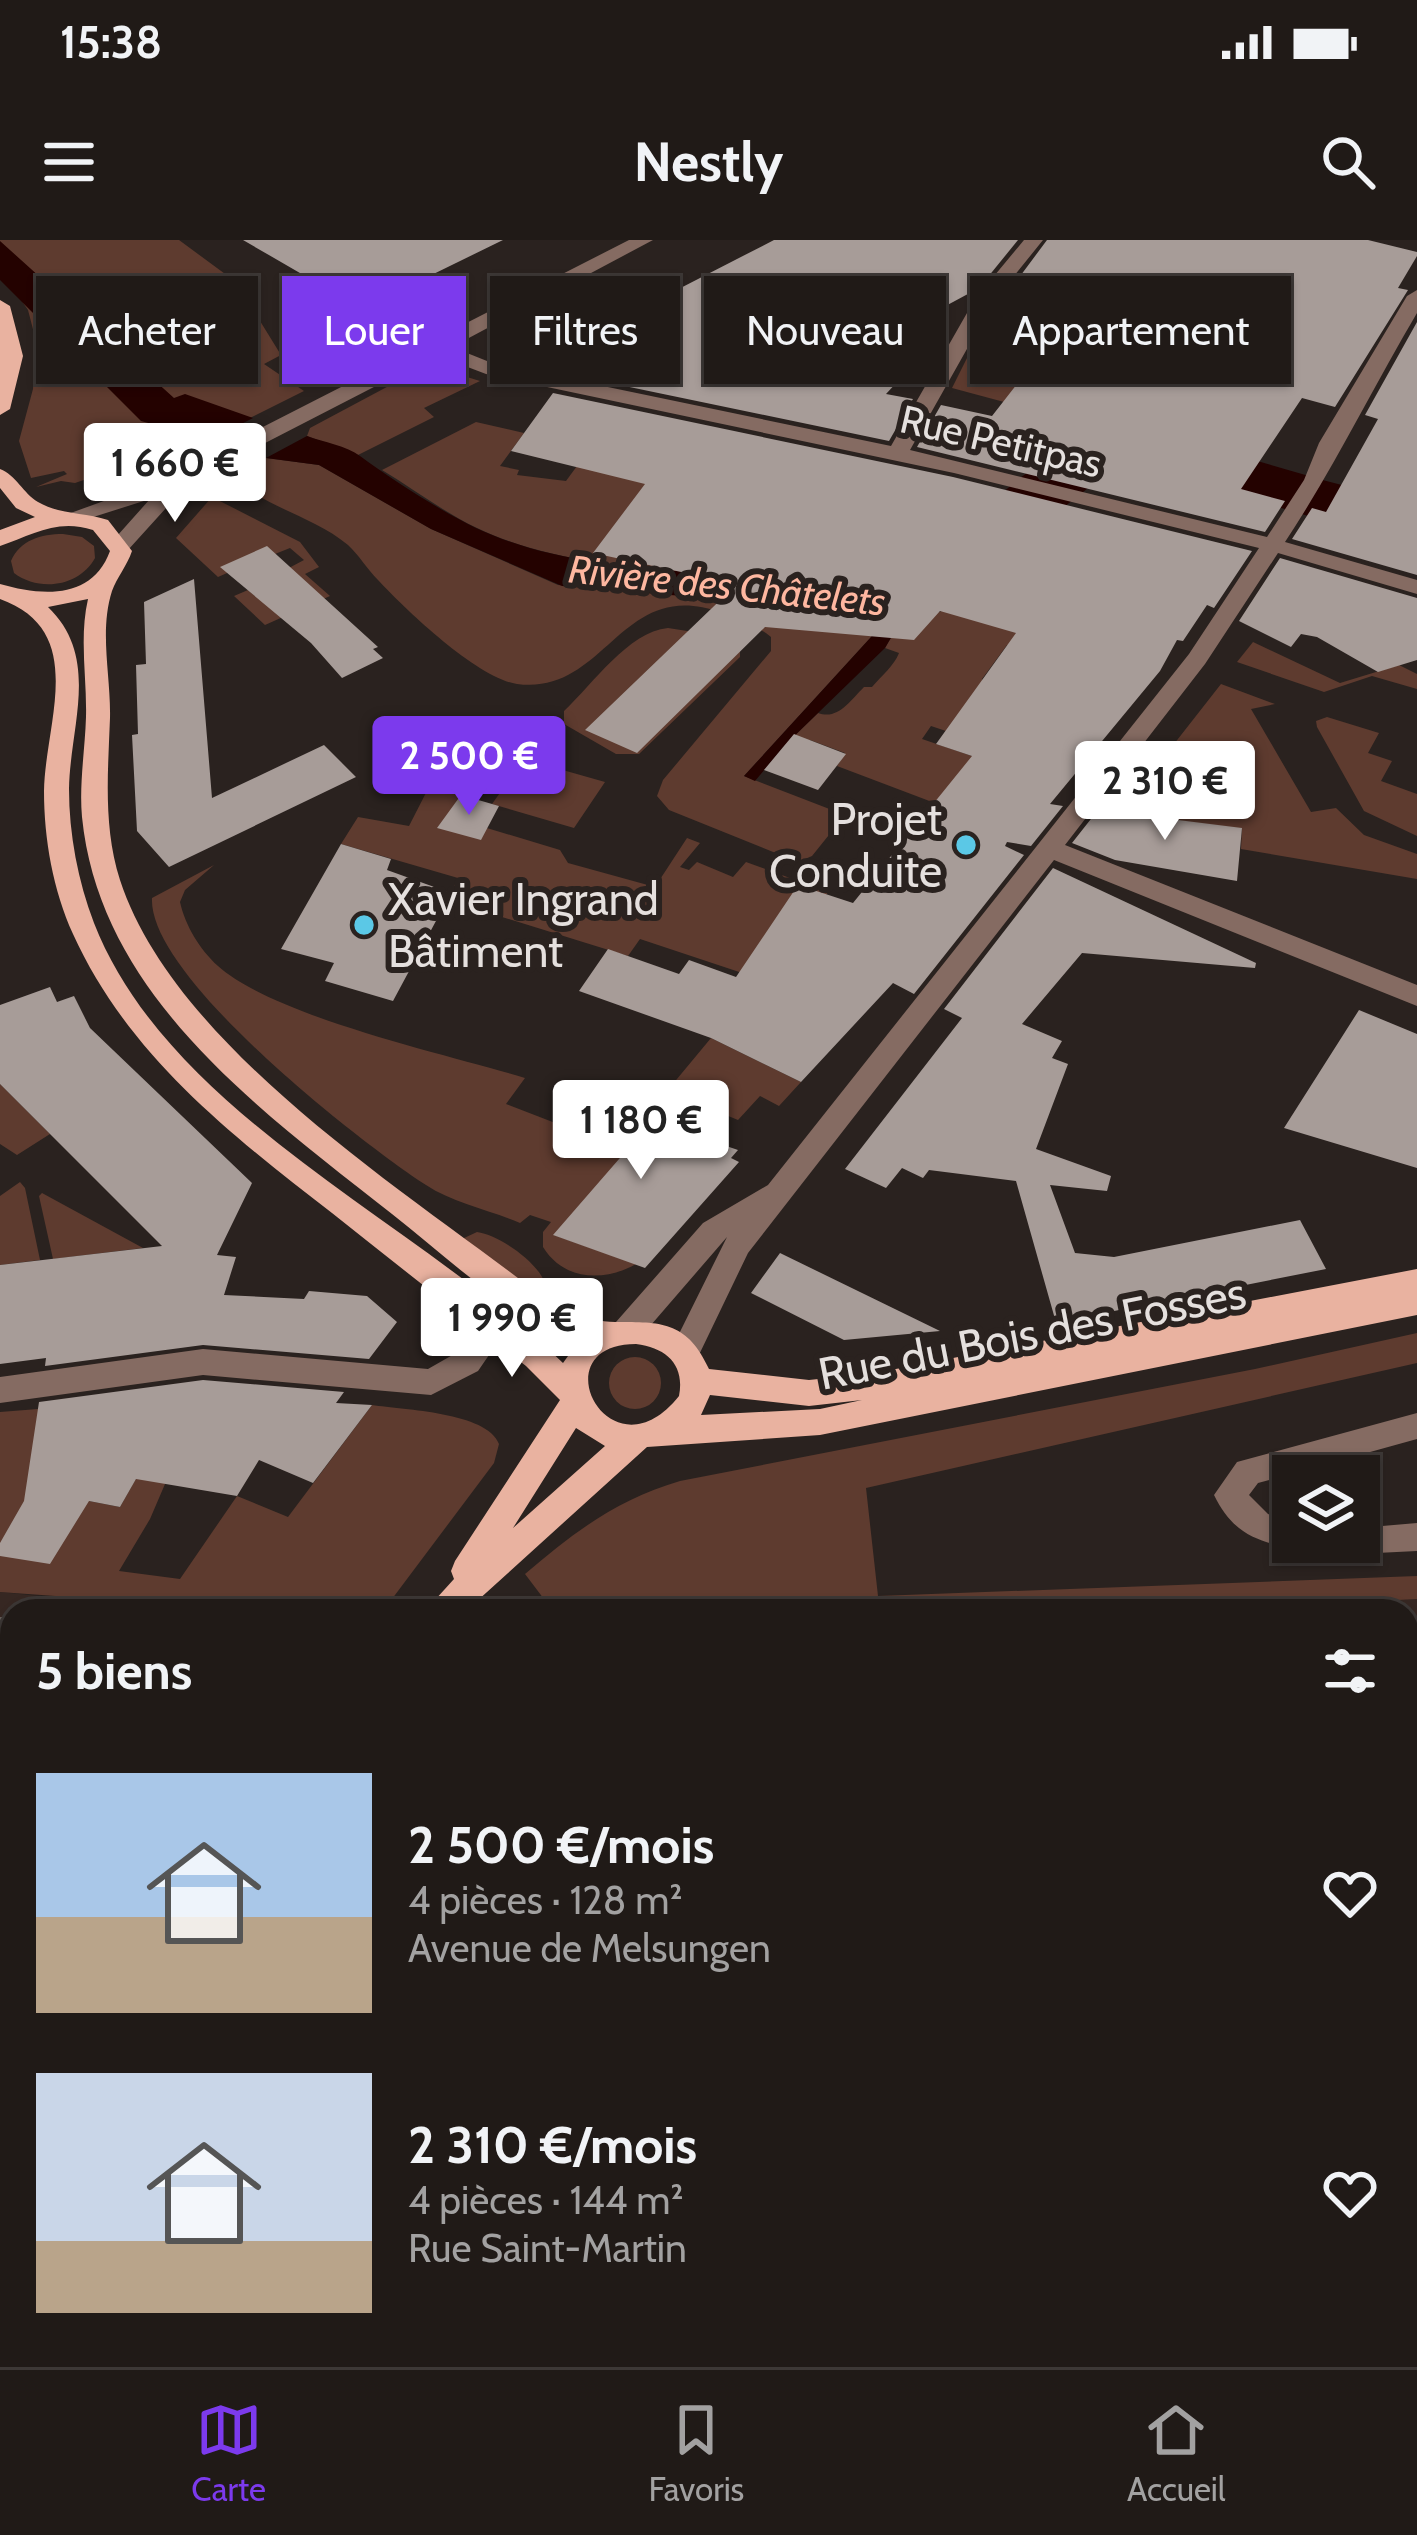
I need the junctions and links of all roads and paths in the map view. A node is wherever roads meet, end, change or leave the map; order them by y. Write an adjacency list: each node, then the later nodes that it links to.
1 (644, 240): 5 (street)
2 (1034, 240): 9 (street)
3 (1417, 296): 15 (street)
4 (0, 306): 8 (main road)
5 (466, 329)
6 (466, 360): 9 (street, Rue Petitpas)
7 (359, 384): 10 (street)
8 (0, 410)
9 (897, 454): 15 (street, Rue Petitpas)
10 (195, 471): 13 (street); 16 (street)
11 (0, 475): 13 (main road)
12 (0, 512): 14 (main road)
13 (60, 519): 14 (main road); 16 (main road)
14 (0, 538)
15 (1274, 543): 18 (street, Rue Petitpas); 21 (street)
16 (120, 545): 17 (main road)
17 (106, 578): 20 (main road); 27 (main road)
18 (1417, 587)
19 (0, 592): 20 (main road)
20 (26, 600): 26 (main road)
21 (1049, 848): 22 (street); 23 (street)
22 (1417, 996)
23 (784, 1186): 27 (street); 28 (street)
24 (1417, 1280): 28 (main road, Rue du Bois des Fosses)
25 (1417, 1303): 32 (main road, Rue du Bois des Fosses)
26 (494, 1326): 29 (street); 30 (main road)
27 (621, 1332): 28 (main road); 30 (main road)
28 (691, 1367): 32 (main road)
29 (0, 1390)
30 (572, 1397): 32 (main road); 38 (main road)
31 (1417, 1426): 33 (street)
32 (649, 1434): 39 (main road)
33 (1310, 1455)
34 (1272, 1465): 35 (street)
35 (1272, 1533)
36 (1417, 1537): 37 (street)
37 (1380, 1540)
38 (448, 1599)
39 (454, 1599)

